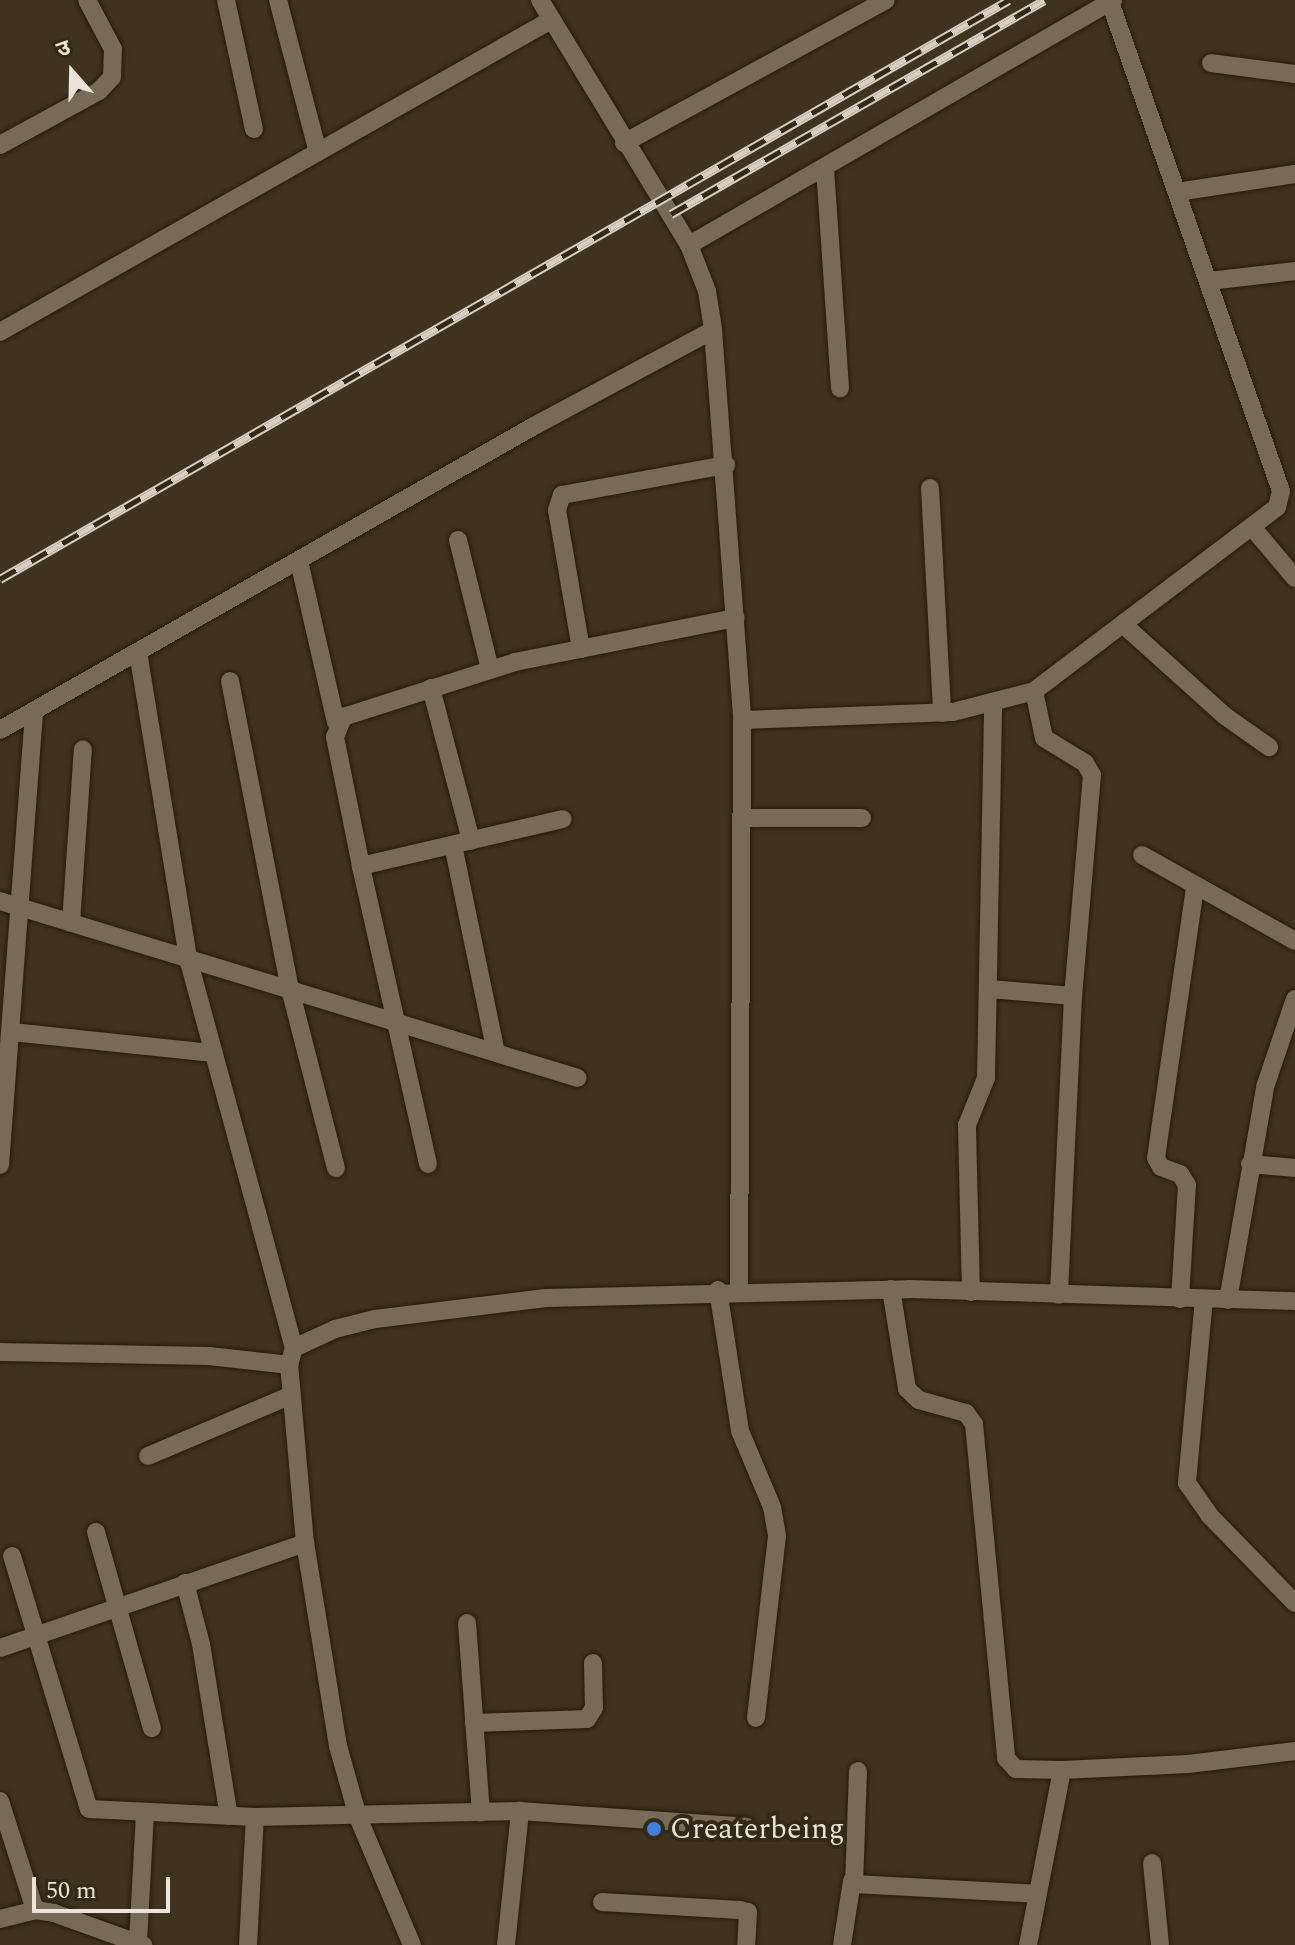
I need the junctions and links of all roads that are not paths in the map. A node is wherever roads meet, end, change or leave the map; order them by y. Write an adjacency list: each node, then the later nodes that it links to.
1 (87, 0): 12 (street)
2 (226, 0): 10 (street)
3 (278, 0): 13 (street)
4 (540, 0): 7 (street)
5 (886, 0): 11 (street)
6 (1112, 1): 14 (street); 16 (street)
7 (551, 20): 11 (street); 13 (street)
8 (1211, 63): 9 (street)
9 (1295, 74)
10 (254, 129)
11 (624, 143): 17 (street)
12 (0, 145)
13 (318, 152): 21 (street)
14 (825, 168): 17 (street); 22 (street)
15 (1295, 174): 16 (street)
16 (1177, 192): 19 (street)
17 (689, 245): 20 (street)
18 (1295, 271): 19 (street)
19 (1209, 281): 25 (street)
20 (713, 330): 23 (street); 28 (street)
21 (0, 332)
22 (840, 388)
23 (726, 465): 30 (street); 32 (street)
24 (930, 488): 40 (street)
25 (1288, 496): 26 (street)
26 (1252, 527): 29 (street); 31 (street)
27 (458, 540): 34 (street)
28 (299, 561): 33 (street); 42 (street)
29 (1295, 578)
30 (736, 618): 32 (street); 41 (street)
31 (1125, 626): 37 (street); 44 (street)
32 (581, 649): 34 (street)
33 (138, 652): 39 (street); 57 (street)
34 (490, 669): 36 (street)
35 (230, 681): 58 (street)
36 (431, 688): 42 (street); 49 (street)
37 (1034, 691): 38 (street); 60 (street)
38 (993, 705): 40 (street); 59 (street)
39 (34, 711): 43 (street); 54 (street)
40 (942, 713): 41 (street)
41 (742, 720): 46 (street)
42 (336, 723): 51 (street)
43 (0, 730)
44 (1269, 747)
45 (83, 749): 55 (street)
46 (742, 818): 47 (street); 74 (street)
47 (862, 818)
48 (563, 819): 49 (street)
49 (462, 843): 51 (street); 65 (street)
50 (1142, 855): 52 (street)
51 (361, 866): 62 (street)
52 (1195, 887): 56 (street); 77 (street)
53 (0, 901): 54 (street)
54 (21, 908): 55 (street); 63 (street)
55 (71, 923): 57 (street)
56 (1295, 941)
57 (189, 962): 58 (street); 64 (street)
58 (290, 989): 62 (street); 70 (street)
59 (990, 989): 60 (street); 75 (street)
60 (1073, 996): 76 (street)
61 (1295, 999): 68 (street)
62 (393, 1022): 65 (street); 67 (street)
63 (12, 1032): 64 (street); 69 (street)
64 (211, 1053): 82 (street)
65 (496, 1053): 66 (street)
66 (578, 1078)
67 (428, 1164)
68 (1250, 1164): 71 (street); 79 (street)
69 (0, 1165)
70 (336, 1168)
71 (1295, 1168)
72 (891, 1289): 74 (street); 75 (street); 99 (street)
73 (718, 1290): 74 (street); 82 (street); 95 (street)
74 (739, 1292)
75 (971, 1292): 76 (street)
76 (1059, 1295): 77 (street)
77 (1180, 1299): 78 (street)
78 (1204, 1299): 79 (street); 89 (street)
79 (1228, 1300): 80 (street)
80 (1295, 1301)
81 (0, 1352): 82 (street)
82 (291, 1356): 83 (street)
83 (292, 1395): 84 (street); 86 (street)
84 (148, 1456)
85 (96, 1532): 90 (street)
86 (305, 1543): 88 (street); 107 (street)
87 (12, 1556): 92 (street)
88 (185, 1583): 90 (street); 105 (street)
89 (1295, 1603)
90 (115, 1608): 92 (street); 97 (street)
91 (467, 1623): 96 (street)
92 (35, 1635): 93 (street); 104 (street)
93 (0, 1648)
94 (593, 1663): 96 (street)
95 (756, 1718)
96 (474, 1723): 103 (street)
97 (152, 1728)
98 (1295, 1751): 99 (street)
99 (1062, 1770): 111 (street)
100 (858, 1771): 110 (street)
101 (0, 1801): 113 (street)
102 (520, 1811): 103 (street); 108 (street); 118 (street)
103 (481, 1812): 107 (street)
104 (145, 1813): 105 (street); 115 (street)
105 (229, 1816): 106 (street)
106 (255, 1817): 107 (street); 116 (street)
107 (358, 1817): 117 (street)
108 (746, 1827)
109 (1152, 1863): 122 (street)
110 (852, 1881): 111 (street); 120 (street)
111 (1036, 1894): 121 (street)
112 (602, 1902): 119 (street)
113 (35, 1910): 114 (street); 115 (street)
114 (0, 1919)
115 (140, 1944)
116 (248, 1945)
117 (412, 1945)
118 (506, 1945)
119 (746, 1945)
120 (842, 1945)
121 (1028, 1945)
122 (1160, 1945)

